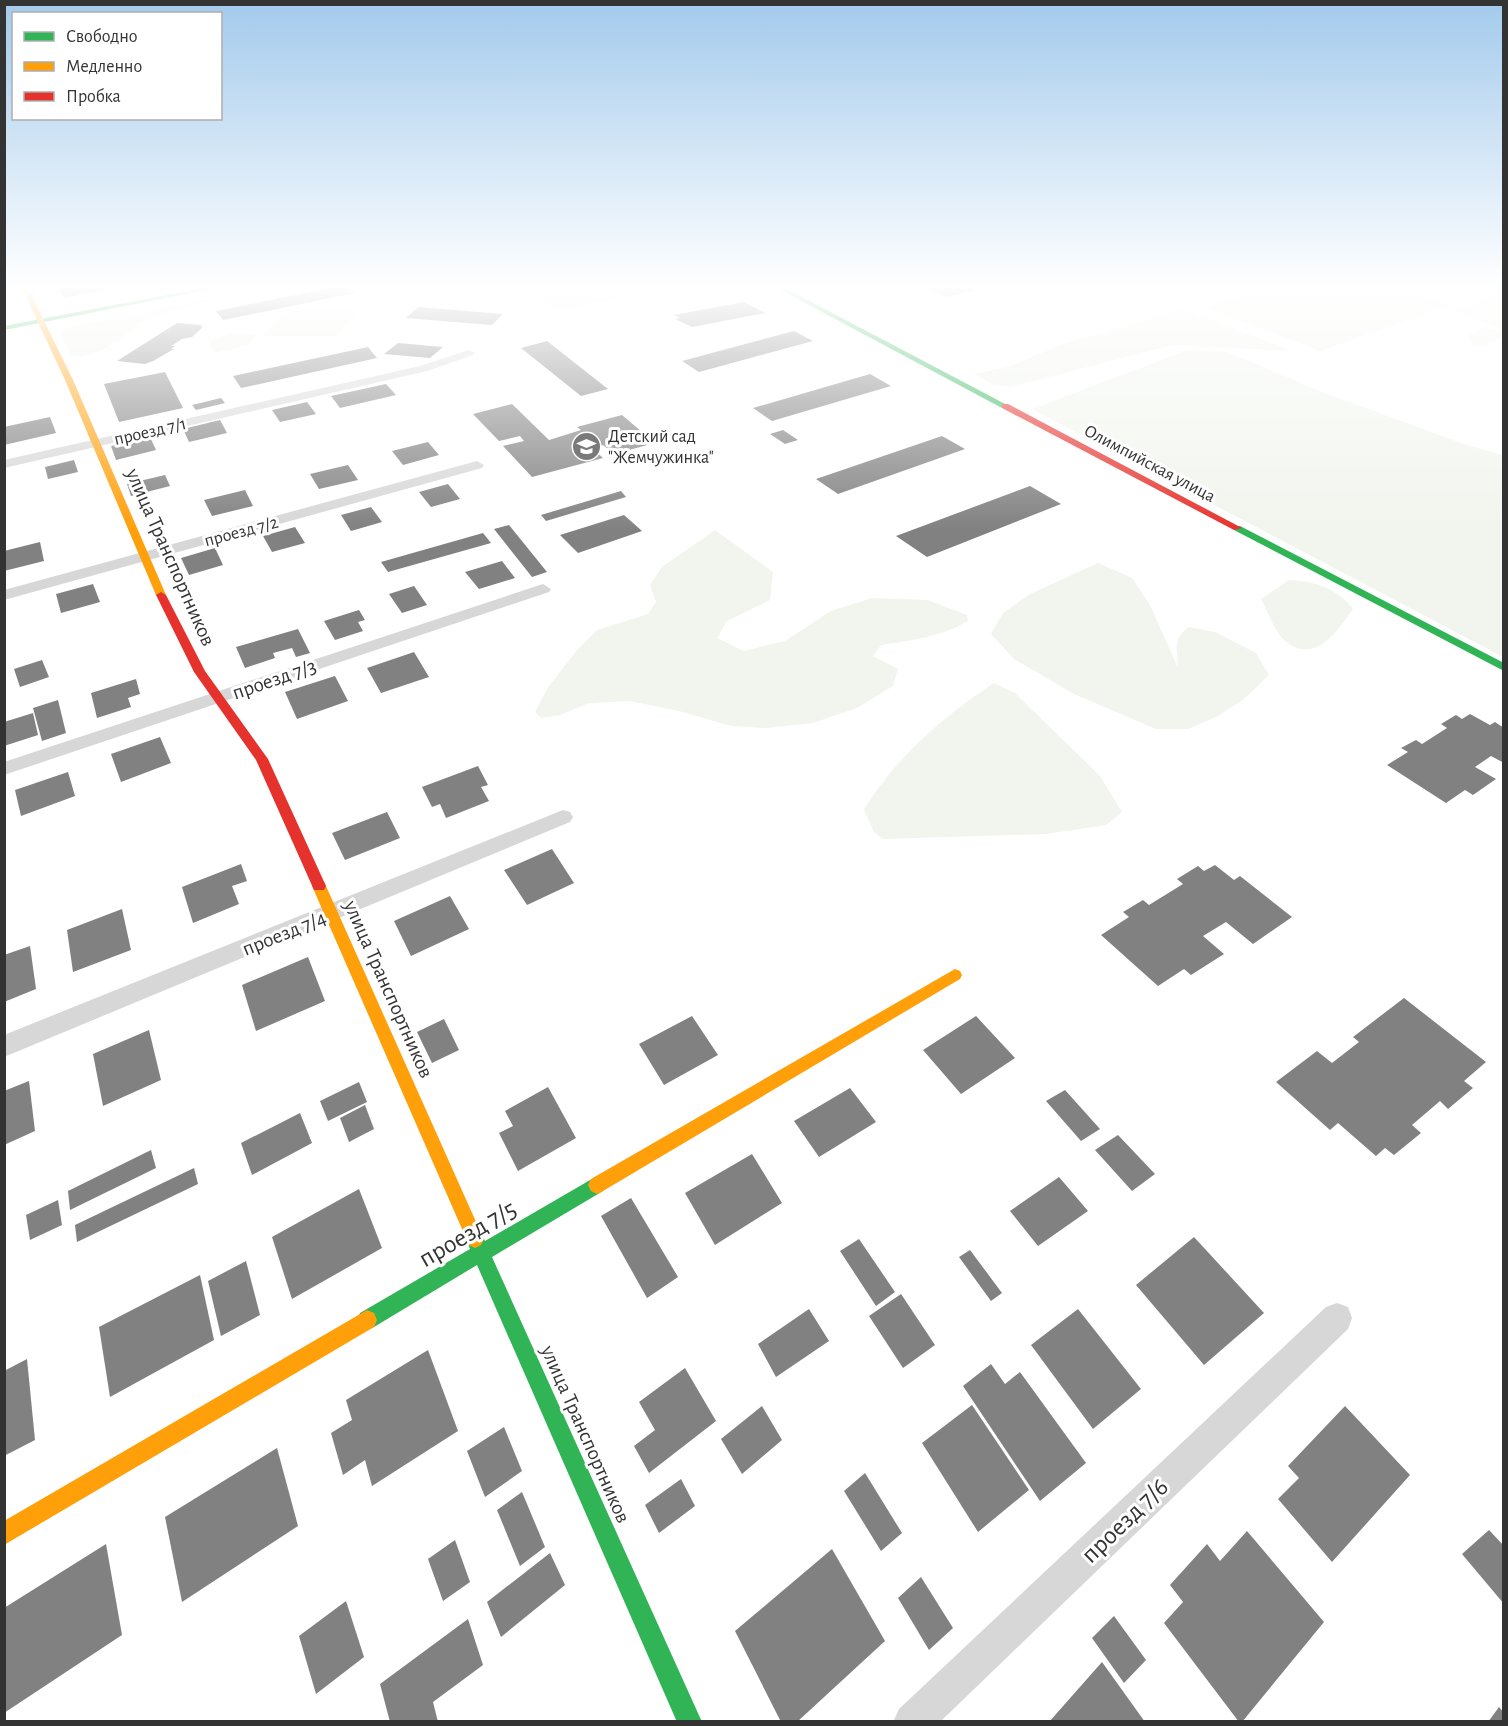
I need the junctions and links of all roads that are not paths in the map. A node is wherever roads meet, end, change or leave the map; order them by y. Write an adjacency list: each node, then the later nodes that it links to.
1 (64, 369): 4 (street, улица Транспортников)
2 (424, 369): 4 (street, проезд 7/1)
3 (933, 369): 10 (street, Олимпийская улица)
4 (98, 443): 5 (street, проезд 7/1); 7 (street, улица Транспортников)
5 (4, 464)
6 (477, 465): 7 (street, проезд 7/2)
7 (144, 557): 9 (street, проезд 7/2); 11 (street, улица Транспортников)
8 (543, 589): 11 (street, проезд 7/3)
9 (4, 595)
10 (1503, 668)
11 (217, 698): 12 (street, проезд 7/3); 14 (street, улица Транспортников)
12 (4, 769)
13 (563, 817): 14 (street, проезд 7/4)
14 (332, 913): 16 (street, проезд 7/4); 17 (street, улица Транспортников)
15 (955, 975): 17 (street, проезд 7/5)
16 (4, 1046)
17 (482, 1251): 19 (street, проезд 7/5); 20 (street, улица Транспортников)
18 (1337, 1318): 21 (street, проезд 7/6)
19 (4, 1534)
20 (690, 1722)
21 (912, 1722)

